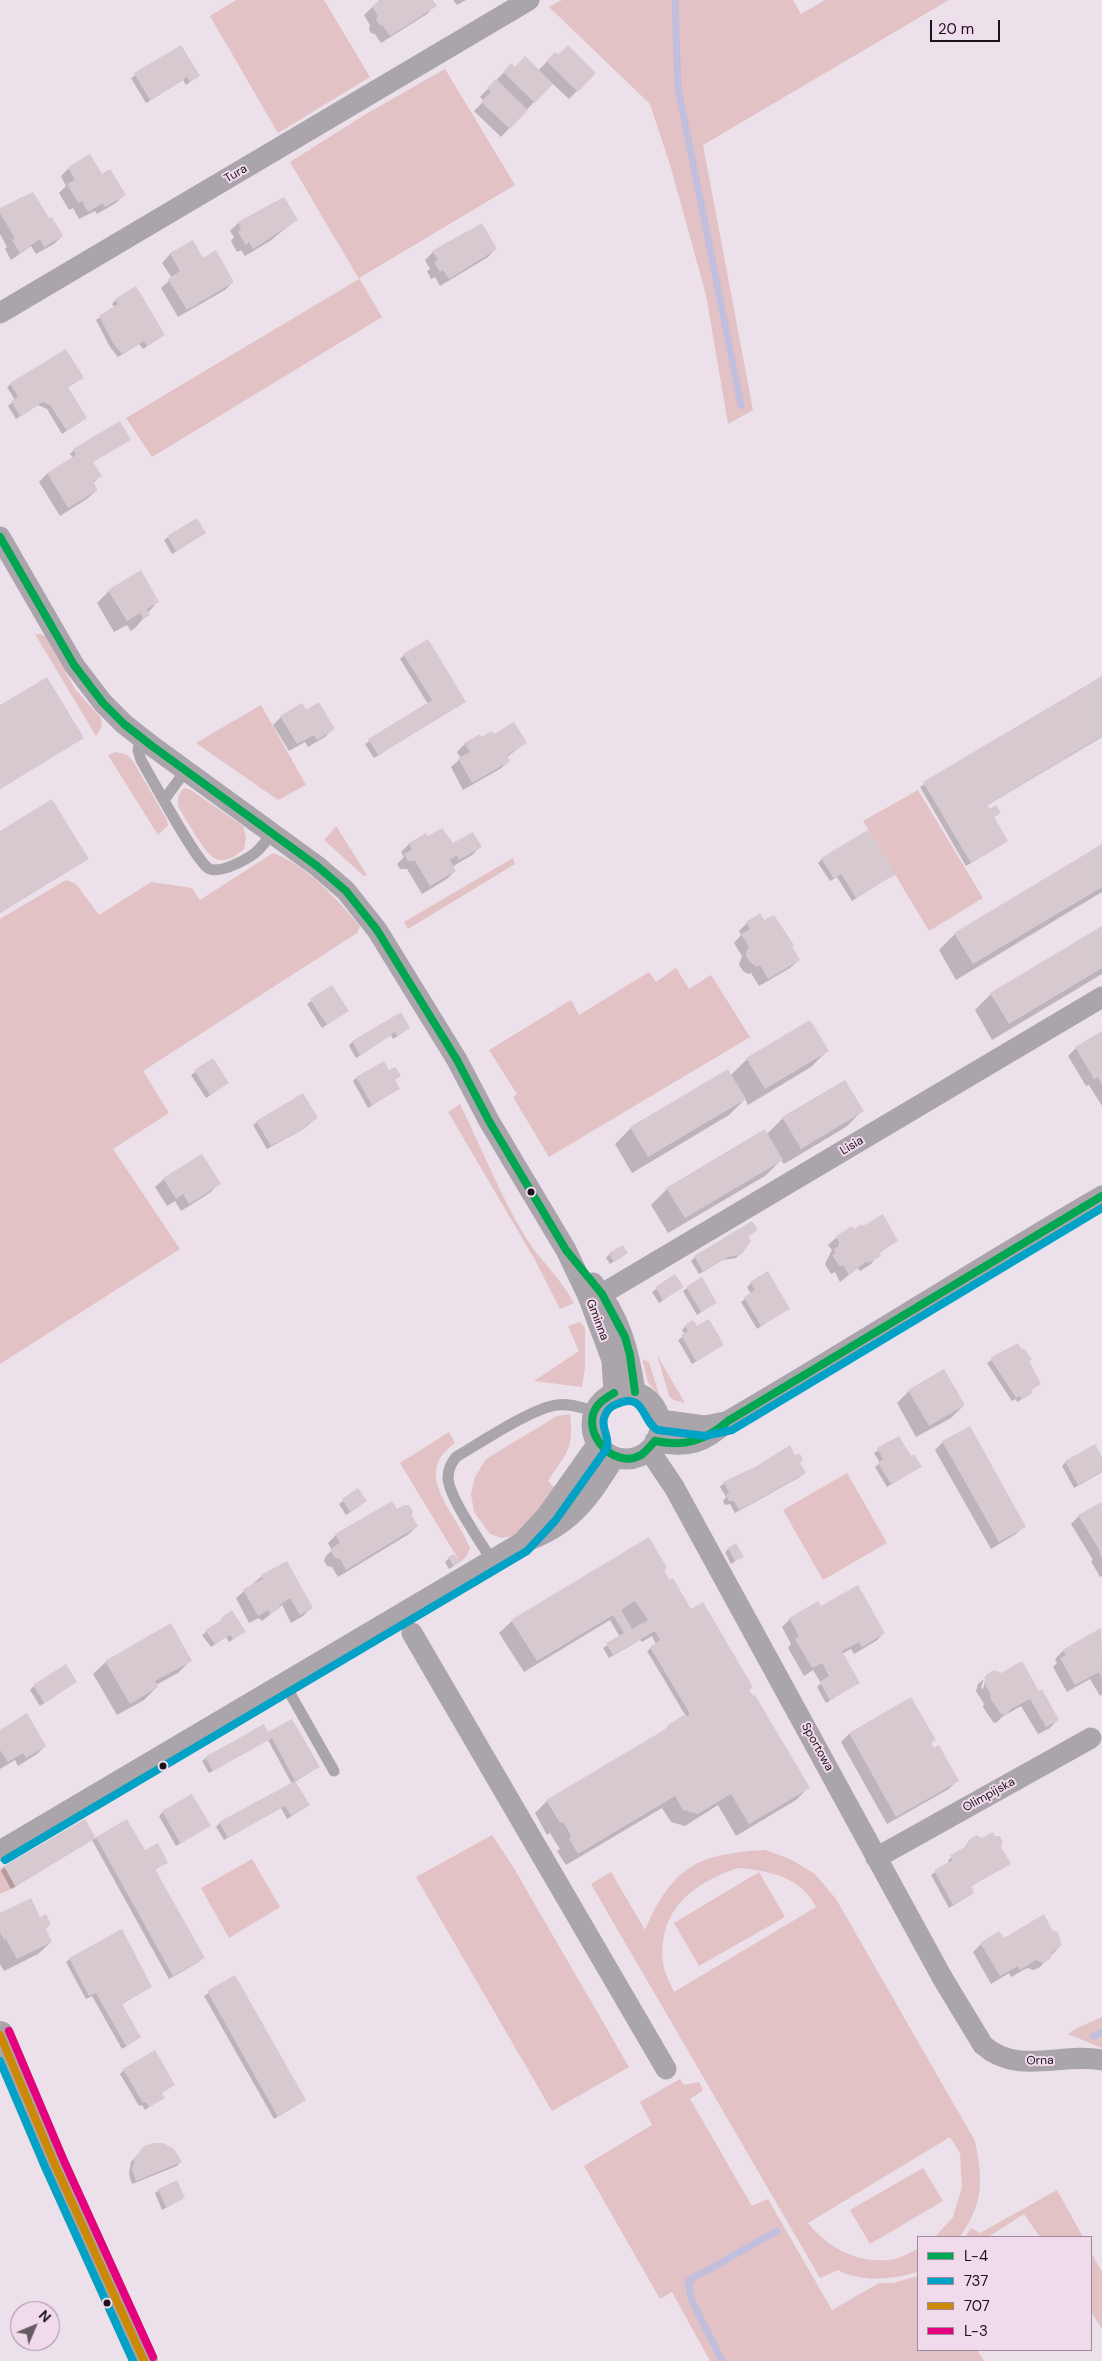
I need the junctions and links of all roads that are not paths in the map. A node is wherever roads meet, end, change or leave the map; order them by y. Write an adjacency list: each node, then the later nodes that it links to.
1 (530, 0): 2 (street, Tura)
2 (0, 313)
3 (0, 537): 4 (street, Gminna)
4 (141, 737): 5 (street, Gminna); 6 (lane)
5 (186, 770): 6 (lane); 7 (street, Gminna)
6 (164, 800): 7 (lane)
7 (272, 833): 10 (street, Gminna)
8 (1102, 997): 11 (street, Lisia)
9 (1102, 1196): 16 (street)
10 (566, 1250): 11 (street, Gminna); 13 (street, Gminna)
11 (602, 1294): 12 (street, Gminna)
12 (635, 1392): 13 (street); 15 (street)
13 (614, 1393): 14 (street)
14 (595, 1411): 18 (street); 19 (lane)
15 (660, 1420): 16 (street); 17 (street)
16 (728, 1421): 17 (street)
17 (652, 1446): 18 (street); 25 (street, Sportowa)
18 (606, 1450): 19 (street)
19 (492, 1561): 21 (street)
20 (412, 1633): 29 (street)
21 (286, 1682): 23 (lane); 24 (street)
22 (1096, 1734): 25 (street, Olimpijska)
23 (334, 1771)
24 (0, 1851)
25 (876, 1858): 27 (street, Sportowa)
26 (0, 2035): 30 (main road)
27 (983, 2045): 28 (street, Orna)
28 (1102, 2060)
29 (666, 2069)
30 (144, 2361)

